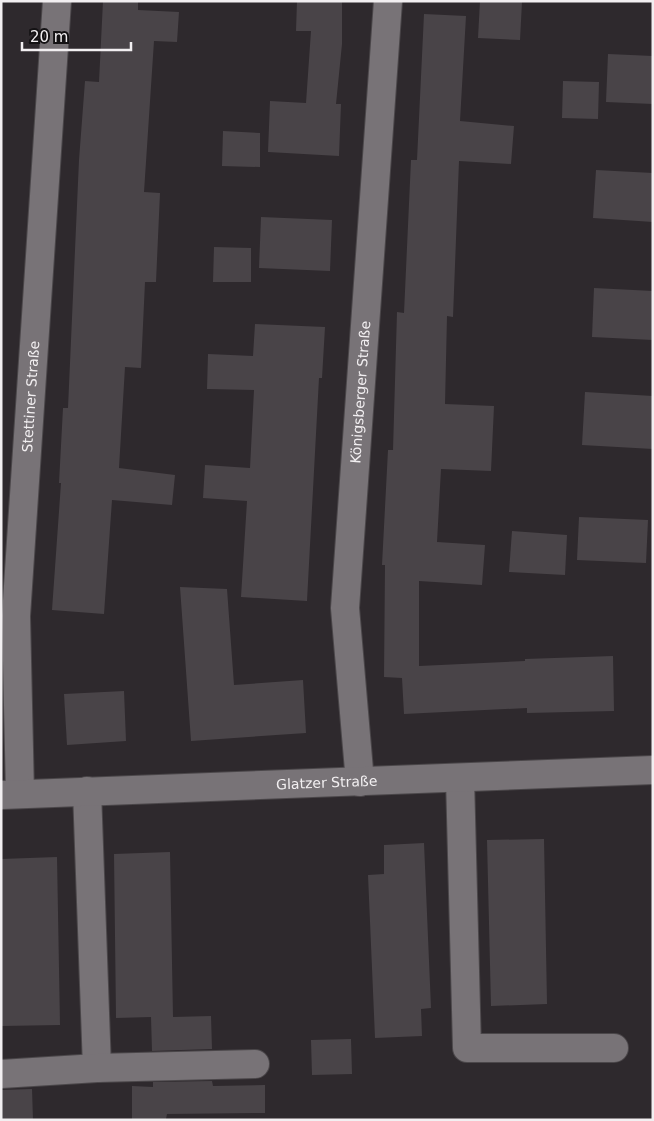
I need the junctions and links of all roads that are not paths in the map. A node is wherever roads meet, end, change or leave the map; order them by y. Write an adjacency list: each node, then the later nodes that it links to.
1 (57, 1): 7 (street, Stettiner Straße)
2 (388, 1): 5 (street, Königsberger Straße)
3 (653, 770): 4 (street, Glatzer Straße)
4 (460, 778): 5 (street, Glatzer Straße); 8 (street)
5 (360, 782): 6 (street, Glatzer Straße)
6 (87, 791): 7 (street, Glatzer Straße); 10 (street)
7 (11, 794)
8 (614, 1048)
9 (256, 1064): 10 (street)
10 (97, 1068): 11 (street)
11 (1, 1074)

